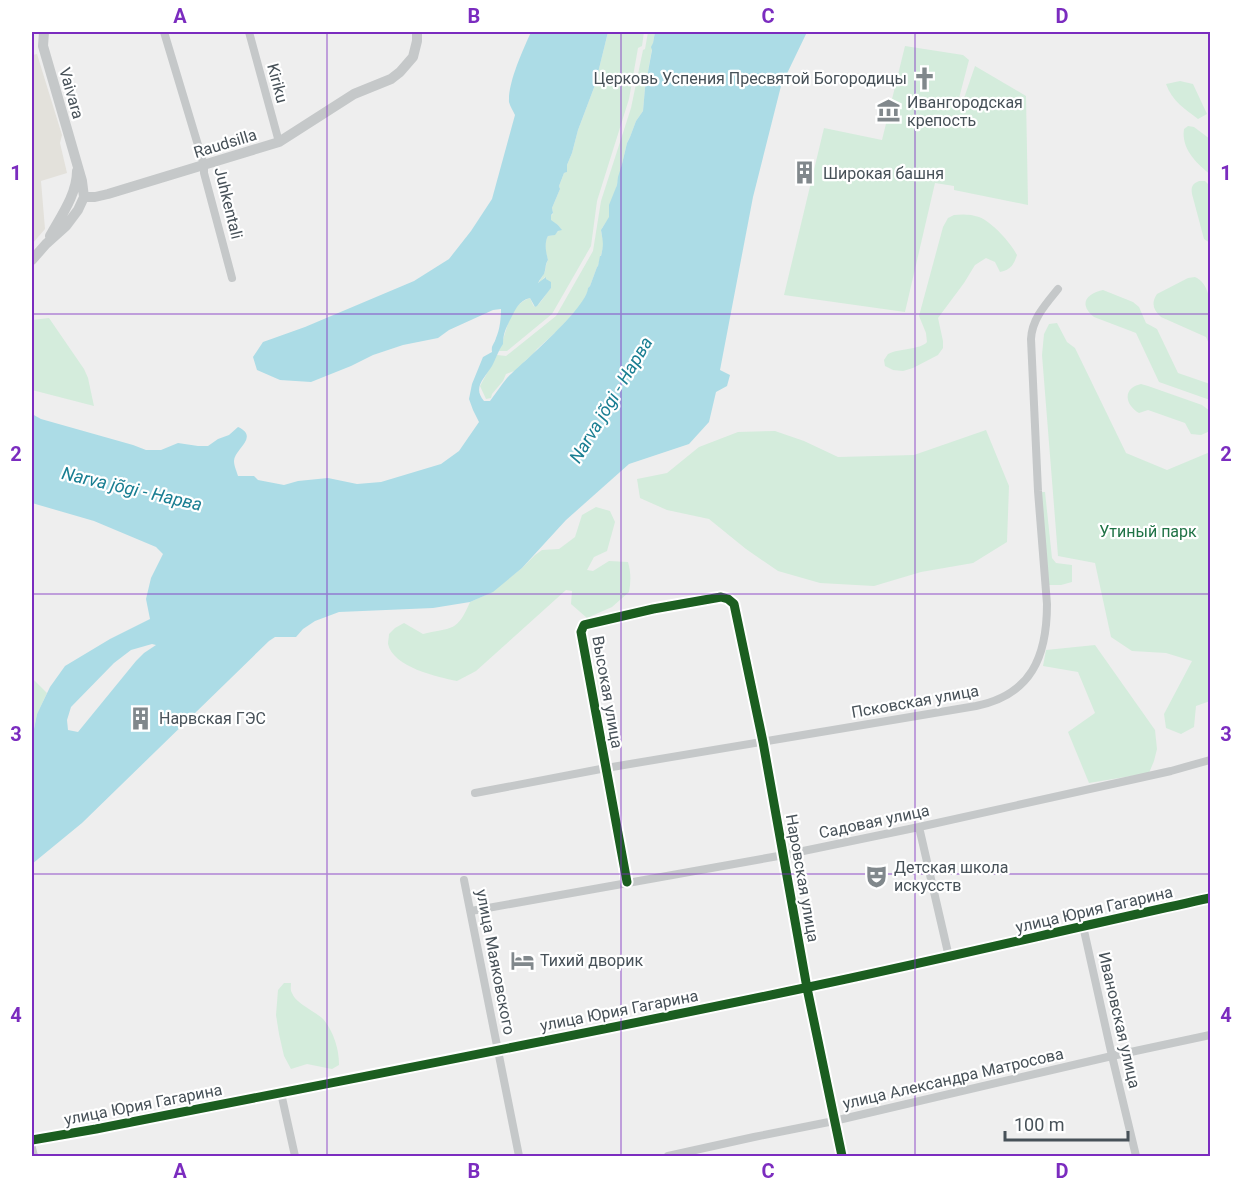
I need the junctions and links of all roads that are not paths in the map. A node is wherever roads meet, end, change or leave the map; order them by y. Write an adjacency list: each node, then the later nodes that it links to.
1 (44, 32): 6 (street, Vaivara)
2 (164, 32): 7 (street, Juhkentali)
3 (249, 32): 5 (street, Kiriku)
4 (417, 32): 5 (street, Raudsilla)
5 (279, 142): 7 (street, Raudsilla)
6 (76, 162): 8 (street, Vaivara); 9 (street, Vaivara)
7 (204, 165): 9 (street, Raudsilla); 12 (street, Juhkentali)
8 (71, 196): 9 (street); 10 (street, Vaivara)
9 (83, 198): 10 (street)
10 (46, 244): 11 (street)
11 (32, 260)
12 (232, 278)
13 (1058, 289): 15 (street, Псковская улица)
14 (734, 604): 15 (street, Наровская улица); 17 (street, Высокая улица)
15 (763, 742): 17 (street, Псковская улица); 20 (street, Наровская улица)
16 (1210, 760): 19 (street, Садовая улица)
17 (606, 768): 18 (street, Псковская улица); 22 (street, Высокая улица)
18 (475, 793)
19 (919, 827): 20 (street, Садовая улица); 26 (street)
20 (784, 855): 22 (street, Садовая улица); 27 (street, Наровская улица)
21 (464, 880): 24 (street, улица Маяковского)
22 (627, 882): 24 (street, Садовая улица)
23 (1210, 898): 25 (street, улица Юрия Гагарина)
24 (471, 911): 29 (street, улица Маяковского)
25 (1083, 926): 26 (street, улица Юрия Гагарина); 30 (street, Ивановская улица)
26 (949, 957): 27 (street, улица Юрия Гагарина)
27 (807, 987): 29 (street, улица Юрия Гагарина); 32 (street, Наровская улица)
28 (1210, 1035): 30 (street, улица Александра Матросова)
29 (498, 1050): 31 (street, улица Юрия Гагарина); 37 (street, улица Маяковского)
30 (1112, 1056): 32 (street, улица Александра Матросова); 40 (street, Ивановская улица)
31 (280, 1093): 33 (street, улица Юрия Гагарина); 36 (street)
32 (834, 1121): 38 (street, улица Александра Матросова); 39 (street, Наровская улица)
33 (32, 1140)
34 (32, 1148): 35 (street)
35 (34, 1156)
36 (295, 1156)
37 (519, 1156)
38 (668, 1156)
39 (842, 1156)
40 (1136, 1156)

